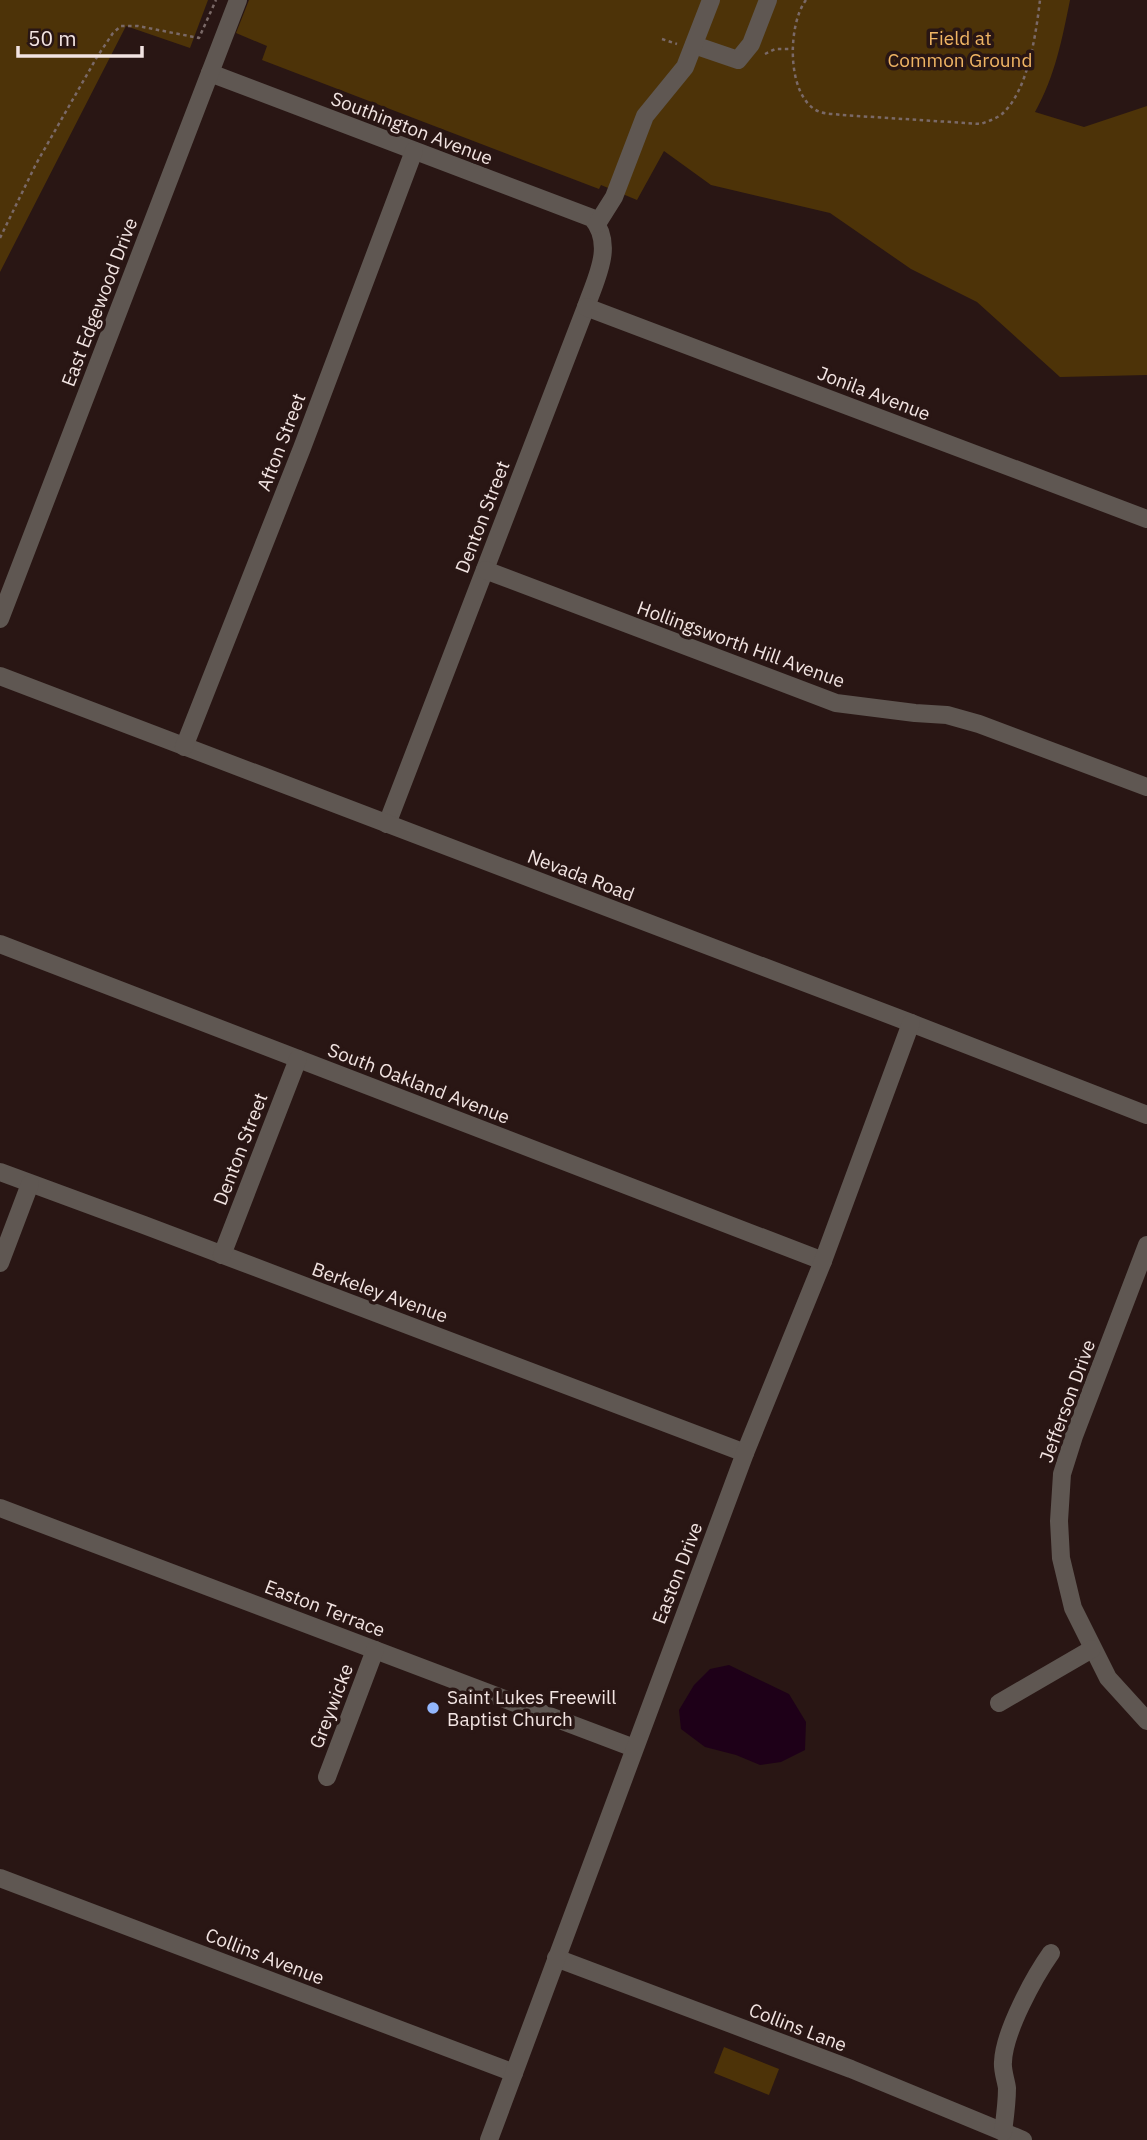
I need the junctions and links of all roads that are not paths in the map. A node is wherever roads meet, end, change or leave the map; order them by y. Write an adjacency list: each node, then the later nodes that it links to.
1 (238, 0): 5 (street, East Edgewood Drive)
2 (711, 0): 4 (street)
3 (768, 0): 4 (street)
4 (694, 45): 7 (street)
5 (210, 74): 6 (street, Southington Avenue); 11 (street, East Edgewood Drive)
6 (414, 151): 7 (street, Southington Avenue); 13 (street, Afton Street)
7 (597, 224): 8 (street, Denton Street)
8 (586, 307): 9 (street, Jonila Avenue); 10 (street, Denton Street)
9 (1147, 519)
10 (485, 570): 14 (street, Hollingsworth Hill Avenue); 15 (street, Denton Street)
11 (0, 619)
12 (0, 676): 13 (street, Nevada Road)
13 (184, 747): 15 (street, Nevada Road)
14 (1147, 787)
15 (387, 824): 17 (street, Nevada Road)
16 (0, 944): 18 (street, South Oakland Avenue)
17 (911, 1023): 19 (street, Nevada Road); 24 (street, Easton Drive)
18 (298, 1059): 23 (street, Denton Street); 24 (street, South Oakland Avenue)
19 (1147, 1115)
20 (0, 1172): 21 (street, Berkeley Avenue)
21 (30, 1184): 23 (street, Berkeley Avenue); 25 (street)
22 (1147, 1245): 28 (street, Jefferson Drive)
23 (222, 1255): 26 (street, Berkeley Avenue)
24 (823, 1261): 26 (street, Easton Drive)
25 (0, 1263)
26 (745, 1453): 32 (street, Easton Drive)
27 (0, 1508): 29 (street, Easton Terrace)
28 (1092, 1649): 30 (street); 31 (street, Jefferson Drive)
29 (376, 1650): 32 (street, Easton Terrace); 33 (street, Greywicke)
30 (999, 1703)
31 (1147, 1721)
32 (634, 1748): 36 (street, Easton Drive)
33 (327, 1777)
34 (0, 1878): 37 (street, Collins Avenue)
35 (1051, 1953): 38 (street)
36 (556, 1958): 37 (street, Easton Drive); 38 (street, Collins Lane)
37 (514, 2073): 39 (street, Easton Drive)
38 (1003, 2132): 40 (street, Collins Lane)
39 (489, 2140)
40 (1023, 2140)

